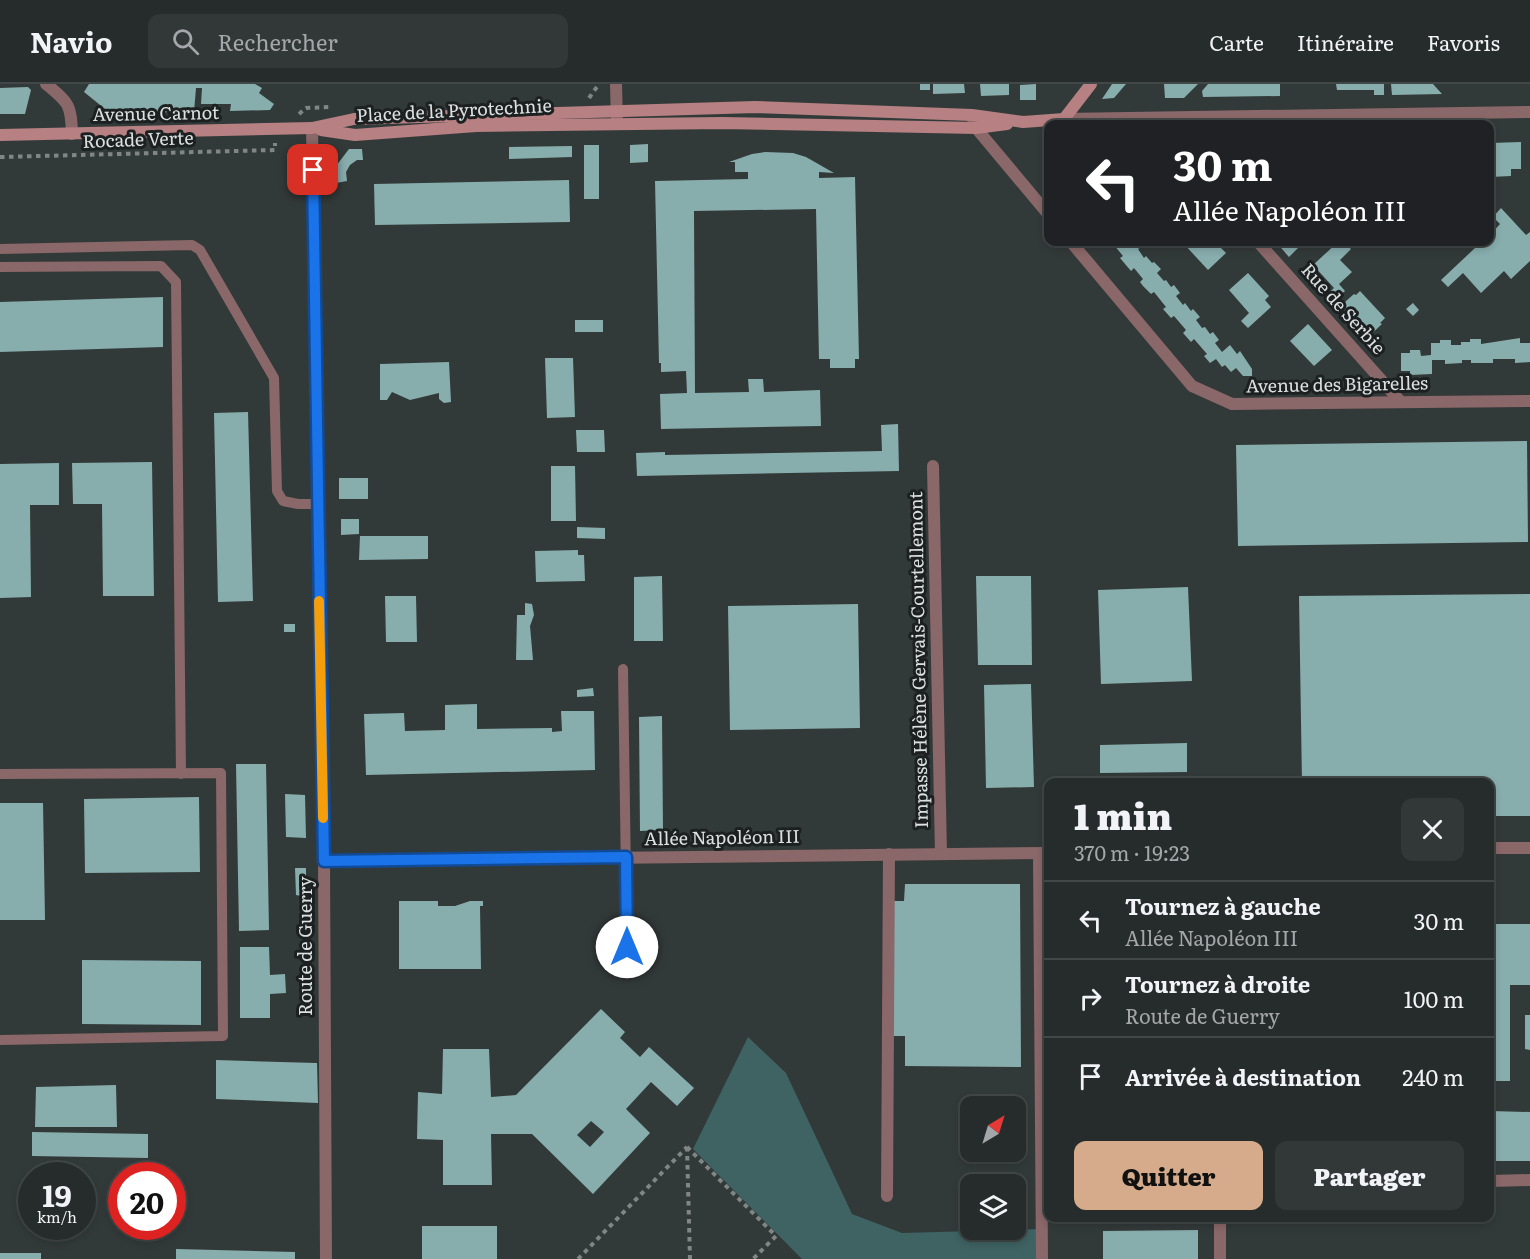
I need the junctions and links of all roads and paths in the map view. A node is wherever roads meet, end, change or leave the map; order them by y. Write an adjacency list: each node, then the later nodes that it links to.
1 (46, 84): 15 (street)
2 (616, 84): 6 (street)
3 (1091, 84): 7 (main road)
4 (1530, 112): 11 (street)
5 (972, 115): 6 (main road, Place de la Pyrotechnie); 12 (main road, Place de la Pyrotechnie); 14 (street)
6 (617, 118): 13 (main road, Place de la Pyrotechnie); 14 (main road, Place de la Pyrotechnie)
7 (1064, 119): 9 (main road); 10 (street)
8 (1044, 120): 12 (main road)
9 (1050, 120)
10 (1108, 120)
11 (1193, 120)
12 (1023, 122): 14 (main road, Place de la Pyrotechnie)
13 (312, 128): 15 (main road, Avenue Carnot); 27 (street, Route de Guerry)
14 (976, 128): 19 (street)
15 (72, 134): 16 (main road, Avenue Carnot)
16 (0, 135)
17 (275, 148): 18 (path, Rocade Verte)
18 (0, 157)
19 (1044, 209)
20 (1074, 246): 24 (street, Avenue des Bigarelles)
21 (1262, 246): 24 (street, Rue de Serbie)
22 (0, 249): 27 (lane)
23 (0, 267): 30 (lane)
24 (1400, 401): 25 (street, Avenue des Bigarelles)
25 (1530, 401)
26 (933, 466): 35 (street, Impasse Hélène Gervais-Courtellemont)
27 (317, 504): 37 (street, Route de Guerry)
28 (622, 669): 36 (lane)
29 (0, 774): 30 (lane)
30 (181, 774): 39 (lane)
31 (1494, 848): 32 (street)
32 (1530, 848)
33 (1044, 853): 35 (street, Allée Napoléon III); 43 (street)
34 (889, 854): 35 (street, Allée Napoléon III); 36 (street, Allée Napoléon III); 44 (street)
35 (941, 854)
36 (626, 857): 37 (street, Allée Napoléon III); 38 (lane)
37 (324, 861): 46 (street, Route de Guerry)
38 (627, 947)
39 (0, 1040)
40 (687, 1147): 47 (path); 48 (path); 49 (path)
41 (1530, 1180): 42 (street)
42 (1494, 1181)
43 (1044, 1189): 50 (street)
44 (887, 1196)
45 (1220, 1222): 51 (street)
46 (326, 1259)
47 (578, 1259)
48 (690, 1259)
49 (753, 1259)
50 (1042, 1259)
51 (1220, 1259)

